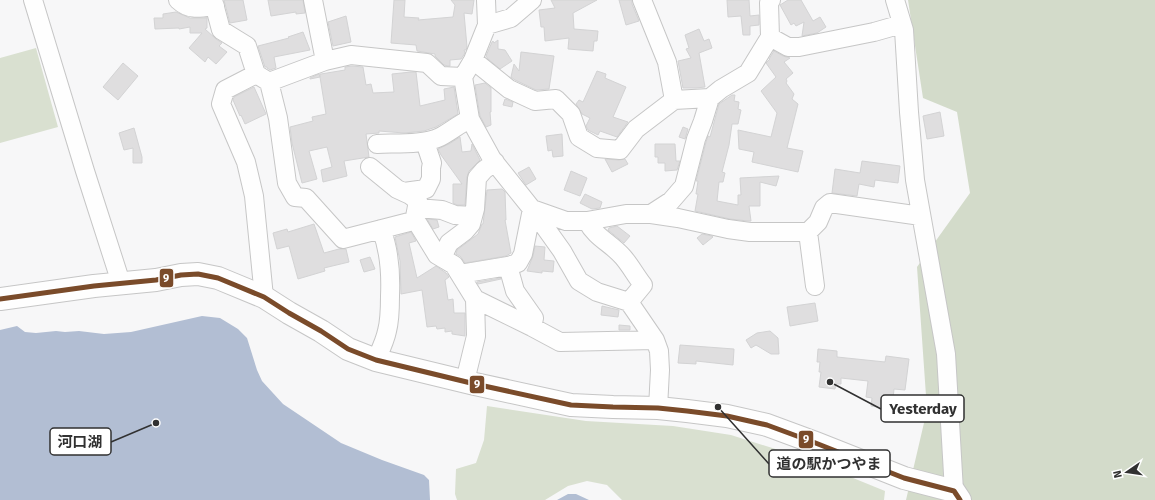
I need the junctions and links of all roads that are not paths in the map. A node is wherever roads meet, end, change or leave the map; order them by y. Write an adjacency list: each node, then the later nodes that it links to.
1 (33, 0): 36 (street)
2 (178, 0): 9 (street)
3 (313, 0): 14 (street)
4 (486, 0): 11 (street)
5 (532, 0): 11 (street)
6 (642, 0): 18 (street)
7 (771, 0): 12 (street)
8 (895, 0): 10 (street)
9 (214, 3): 16 (street)
10 (902, 24): 12 (street); 29 (street)
11 (487, 25): 13 (street)
12 (770, 37): 17 (street)
13 (473, 60): 15 (street); 18 (street)
14 (324, 61): 15 (street); 16 (street)
15 (463, 77): 19 (street)
16 (263, 78): 31 (street); 38 (street)
17 (710, 98): 18 (street); 26 (street)
18 (674, 100)
19 (470, 119): 20 (street); 22 (street)
20 (425, 142): 21 (street); 24 (street)
21 (377, 144)
22 (495, 162): 25 (street); 28 (street)
23 (370, 168): 24 (street)
24 (404, 192): 27 (street)
25 (532, 209): 30 (street); 34 (street); 41 (street)
26 (651, 214): 30 (street); 32 (street)
27 (416, 215): 28 (street); 31 (street); 33 (street)
28 (473, 216): 33 (street)
29 (921, 216): 32 (street); 47 (street)
30 (587, 221): 41 (street)
31 (381, 229): 44 (street)
32 (808, 232): 37 (street)
33 (442, 258): 35 (street)
34 (508, 266): 35 (street); 42 (street)
35 (461, 275): 40 (street)
36 (122, 283): 38 (main road); 39 (main road)
37 (816, 286)
38 (264, 297): 44 (main road)
39 (0, 299)
40 (475, 299): 42 (street); 45 (street)
41 (629, 302): 43 (street)
42 (532, 326): 43 (street)
43 (654, 340): 46 (street)
44 (376, 360): 45 (main road)
45 (465, 381): 46 (main road)
46 (658, 408): 47 (main road)
47 (957, 496)

